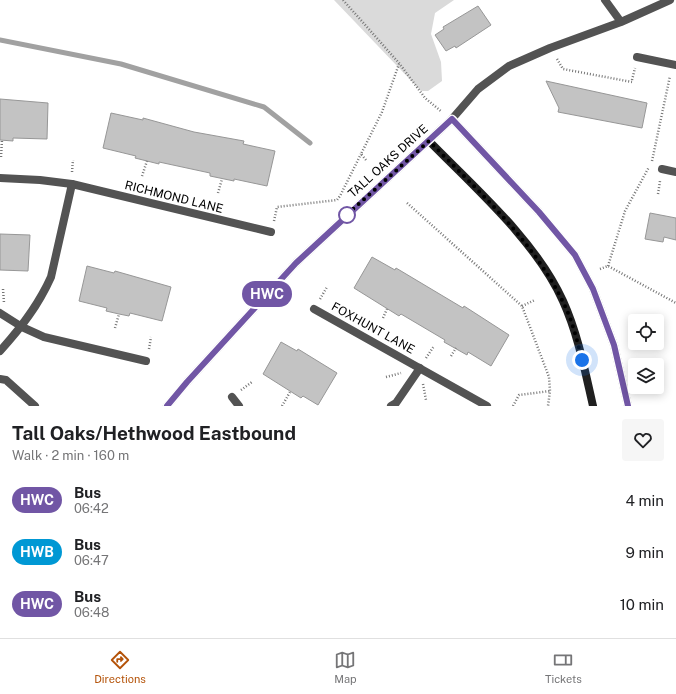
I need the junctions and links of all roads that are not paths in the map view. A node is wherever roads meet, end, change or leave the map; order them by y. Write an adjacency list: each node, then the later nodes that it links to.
1 (605, 0): 3 (street)
2 (670, 0): 3 (street, TALL OAKS DRIVE)
3 (621, 22): 6 (street, TALL OAKS DRIVE)
4 (637, 58): 5 (street)
5 (676, 64)
6 (452, 119): 7 (street, TALL OAKS DRIVE); 27 (street)
7 (429, 141): 22 (street, TALL OAKS DRIVE); 26 (street)
8 (662, 169): 9 (street)
9 (676, 172)
10 (0, 178): 11 (street, RICHMOND LANE)
11 (72, 180): 12 (street, RICHMOND LANE); 15 (street)
12 (271, 232)
13 (314, 309): 18 (street, FOXHUNT LANE)
14 (0, 313): 15 (street)
15 (22, 327): 16 (street); 17 (street)
16 (0, 352)
17 (146, 361)
18 (420, 368): 24 (street, FOXHUNT LANE); 25 (street, FOXHUNT LANE)
19 (0, 379): 21 (street)
20 (232, 397): 23 (street)
21 (35, 406)
22 (167, 406)
23 (239, 406)
24 (391, 406)
25 (487, 406)
26 (593, 406)
27 (628, 406)

